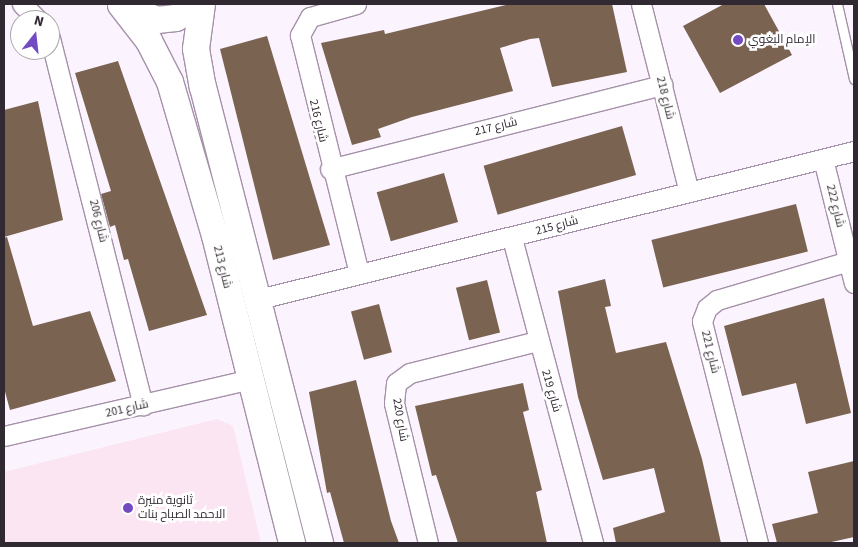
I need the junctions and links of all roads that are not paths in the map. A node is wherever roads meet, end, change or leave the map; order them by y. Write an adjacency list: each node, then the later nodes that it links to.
1 (120, 4): 2 (street); 19 (street, شارع 213)
2 (202, 4): 17 (street)
3 (356, 4): 11 (street, شارع 216)
4 (642, 4): 8 (street, شارع 218)
5 (837, 4): 7 (lane)
6 (56, 60): 20 (street, شارع 206)
7 (854, 79)
8 (662, 85): 11 (street, شارع 217); 12 (street, شارع 218)
9 (854, 151): 10 (street, شارع 215)
10 (823, 159): 12 (street, شارع 215); 14 (street, شارع 222)
11 (330, 169): 15 (street, شارع 216)
12 (688, 192): 13 (street, شارع 215)
13 (512, 238): 15 (street, شارع 215); 18 (street, شارع 219)
14 (849, 261): 16 (street, شارع 222); 26 (street, شارع 221)
15 (359, 273): 17 (street, شارع 215)
16 (854, 283)
17 (259, 299): 23 (street)
18 (537, 341): 24 (street, شارع 220); 25 (street, شارع 219)
19 (250, 378): 20 (street, شارع 201); 22 (street, شارع 213)
20 (143, 405): 21 (street, شارع 201)
21 (4, 436)
22 (292, 543)
23 (320, 543)
24 (428, 543)
25 (594, 543)
26 (758, 543)

